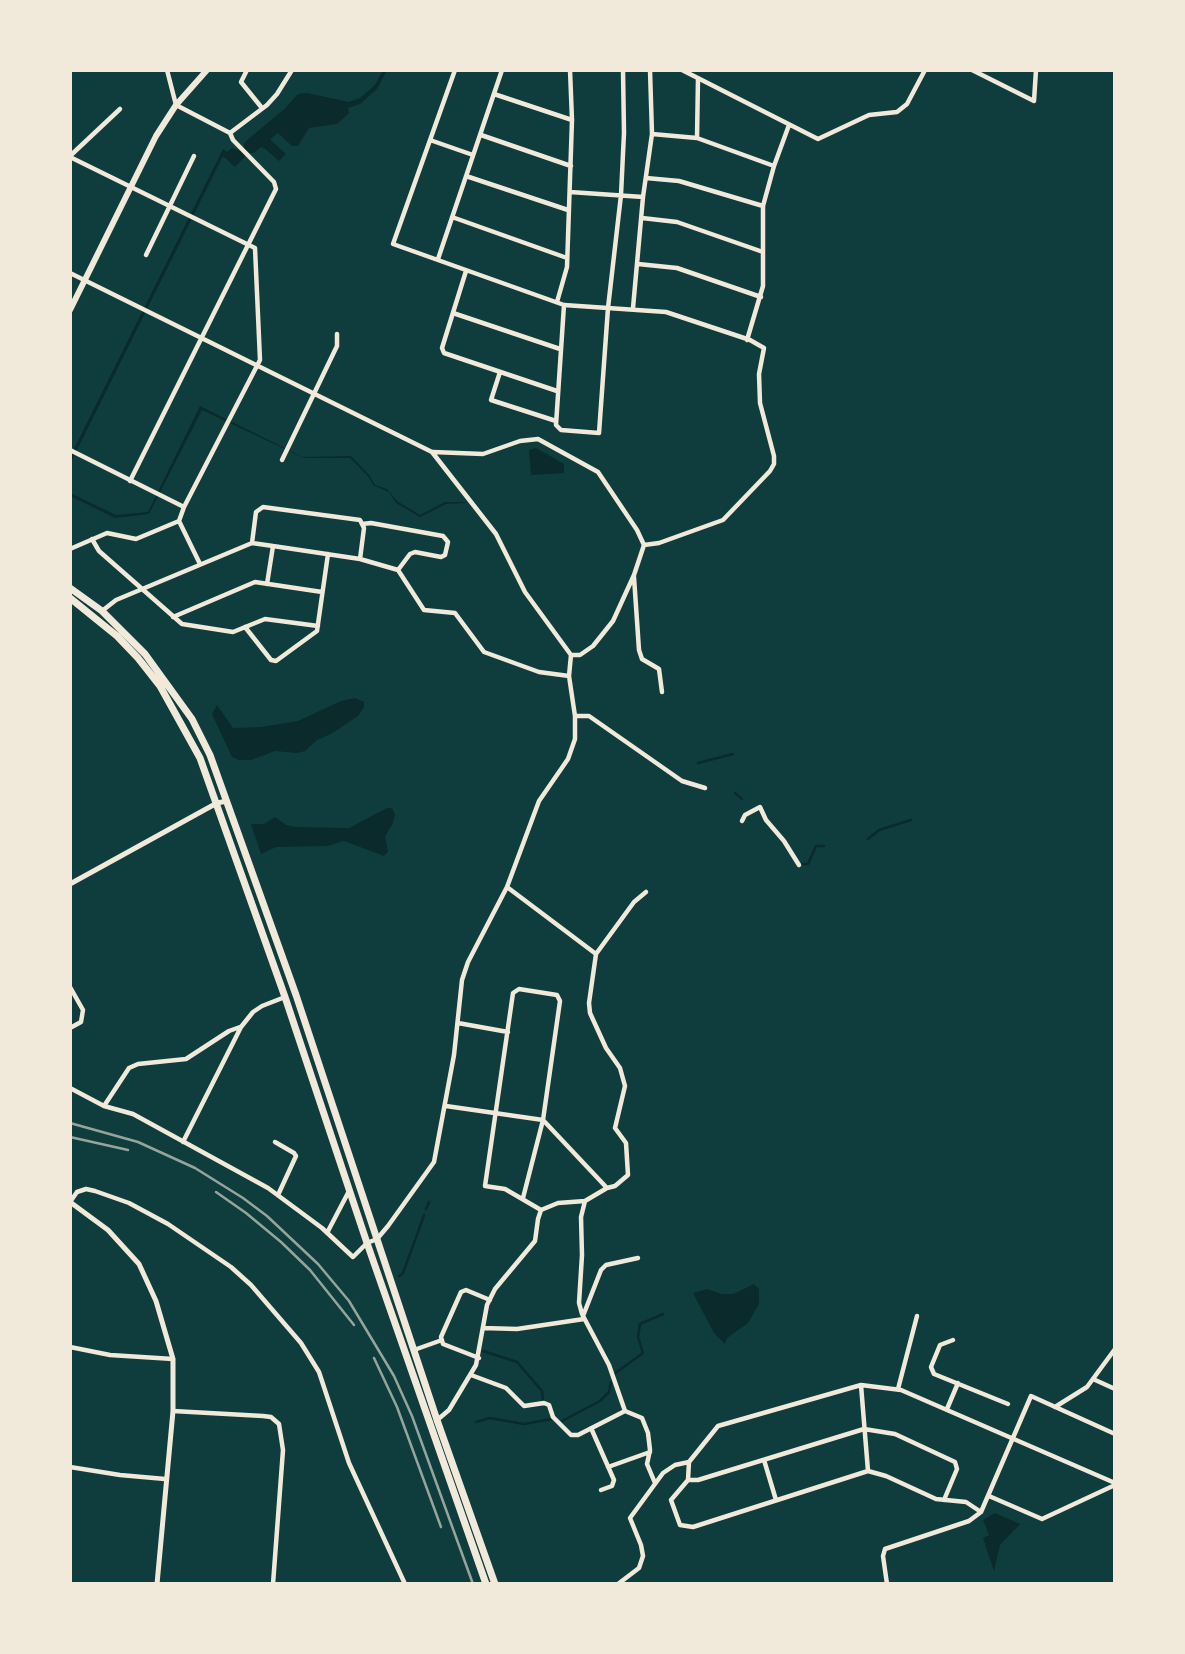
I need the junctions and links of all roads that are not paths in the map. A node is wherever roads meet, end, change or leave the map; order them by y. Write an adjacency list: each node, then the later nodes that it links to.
1 (167, 70): 16 (street)
2 (207, 70): 16 (main road)
3 (247, 70): 17 (street)
4 (292, 70): 17 (street)
5 (455, 70): 25 (street)
6 (502, 70): 15 (street)
7 (569, 70): 19 (street)
8 (623, 70): 35 (street)
9 (650, 70): 22 (street)
10 (682, 70): 14 (street)
11 (925, 70): 20 (street)
12 (972, 70): 13 (street)
13 (1036, 70)
14 (698, 78): 20 (street); 24 (street)
15 (494, 94): 19 (street); 23 (street)
16 (176, 105): 21 (street); 33 (main road)
17 (262, 108): 21 (street)
18 (120, 109): 28 (street)
19 (572, 120): 29 (street)
20 (789, 125): 30 (street)
21 (230, 133): 42 (street)
22 (652, 134): 24 (street); 32 (street)
23 (481, 135): 26 (street); 29 (street)
24 (696, 138): 30 (street)
25 (430, 140): 26 (street); 46 (street)
26 (473, 155): 31 (street)
27 (194, 156): 37 (street)
28 (71, 158): 33 (street)
29 (571, 166): 34 (street)
30 (774, 166): 38 (street)
31 (466, 176): 39 (street); 40 (street)
32 (646, 178): 36 (street); 38 (street)
33 (130, 188): 37 (street); 50 (main road)
34 (570, 192): 35 (street); 39 (street)
35 (621, 195): 36 (street); 54 (street)
36 (643, 197): 41 (street)
37 (169, 206): 42 (street); 44 (street)
38 (763, 206): 43 (street)
39 (568, 210): 45 (street)
40 (452, 217): 45 (street); 46 (street)
41 (642, 218): 43 (street); 47 (street)
42 (247, 244): 59 (street); 62 (street)
43 (763, 252): 51 (street)
44 (146, 255)
45 (567, 258): 52 (street)
46 (438, 259): 48 (street)
47 (638, 264): 51 (street); 55 (street)
48 (466, 271): 52 (street); 57 (street)
49 (70, 273): 50 (street)
50 (85, 280): 56 (main road); 59 (street)
51 (761, 297): 60 (street)
52 (557, 302): 53 (street)
53 (565, 305): 54 (street); 61 (street)
54 (607, 308): 55 (street); 66 (street)
55 (633, 308): 60 (street)
56 (70, 310)
57 (453, 313): 61 (street); 63 (street)
58 (337, 334): 65 (street)
59 (201, 337): 62 (street); 70 (street)
60 (747, 340): 76 (street)
61 (560, 349): 64 (street)
62 (256, 365): 65 (street); 71 (street)
63 (500, 372): 64 (street); 66 (street)
64 (557, 391): 66 (street)
65 (314, 394): 68 (street); 69 (street)
66 (556, 421)
67 (70, 450): 70 (street)
68 (432, 452): 76 (street); 93 (street)
69 (282, 460)
70 (130, 481): 71 (street)
71 (184, 507): 72 (street)
72 (179, 521): 74 (street); 81 (street)
73 (362, 524): 75 (street); 80 (street); 82 (street)
74 (92, 539): 78 (street); 86 (street)
75 (252, 543): 77 (street); 81 (street)
76 (644, 545): 83 (street)
77 (273, 546): 79 (street); 84 (street)
78 (70, 549)
79 (328, 554): 80 (street); 87 (street)
80 (359, 559): 82 (street)
81 (200, 564): 86 (street)
82 (398, 570): 94 (street)
83 (634, 575): 93 (street); 95 (street)
84 (267, 584): 87 (street); 90 (street)
85 (70, 588): 89 (highway)
86 (142, 590): 89 (street); 90 (street)
87 (322, 592): 91 (street)
88 (70, 598): 99 (highway)
89 (102, 611): 98 (highway)
90 (173, 617): 92 (street)
91 (318, 626): 92 (street); 92 (street)
92 (245, 627)
93 (571, 655): 94 (street)
94 (569, 676): 96 (street)
95 (662, 692)
96 (575, 716): 97 (street); 103 (street)
97 (705, 788)
98 (227, 801): 99 (street); 127 (highway)
99 (217, 803): 102 (street); 107 (highway)
100 (742, 821): 101 (street)
101 (799, 865)
102 (70, 884)
103 (507, 887): 105 (street); 108 (street)
104 (646, 892): 105 (street)
105 (596, 954): 119 (street)
106 (70, 987): 110 (street)
107 (285, 997): 109 (street); 120 (highway)
108 (458, 1023): 111 (street); 114 (street)
109 (242, 1027): 113 (street); 117 (street)
110 (70, 1028)
111 (508, 1032): 115 (street); 116 (street)
112 (70, 1088): 113 (street)
113 (104, 1106): 117 (street)
114 (446, 1106): 115 (street); 127 (street)
115 (497, 1113): 116 (street); 122 (street)
116 (543, 1120): 119 (street); 122 (street)
117 (183, 1142): 121 (street)
118 (275, 1142): 121 (street)
119 (607, 1188): 123 (street)
120 (349, 1190): 126 (street); 128 (highway)
121 (278, 1195): 126 (street)
122 (523, 1198): 125 (street)
123 (585, 1201): 125 (street); 132 (street)
124 (70, 1202): 140 (street); 175 (street)
125 (541, 1210): 130 (street)
126 (327, 1233): 128 (street)
127 (377, 1239): 128 (street); 138 (highway)
128 (367, 1243): 153 (highway)
129 (638, 1258): 132 (street)
130 (490, 1300): 133 (street); 134 (street)
131 (917, 1316): 145 (street)
132 (584, 1317): 133 (street); 151 (street)
133 (483, 1328): 139 (street)
134 (442, 1340): 138 (street); 139 (street)
135 (953, 1340): 143 (street)
136 (70, 1347): 140 (street)
137 (1115, 1349): 142 (street)
138 (414, 1350): 152 (highway)
139 (479, 1358): 141 (street)
140 (173, 1359): 150 (street)
141 (471, 1374): 152 (street); 154 (street)
142 (1093, 1379): 146 (street); 148 (street)
143 (958, 1384): 147 (street); 149 (street)
144 (860, 1385): 145 (street); 155 (street); 160 (street)
145 (898, 1389): 149 (street)
146 (1115, 1389)
147 (1008, 1404)
148 (1055, 1407): 156 (street); 157 (street)
149 (947, 1409): 157 (street)
150 (173, 1411): 164 (street); 174 (street)
151 (625, 1411): 154 (street); 158 (street)
152 (437, 1420): 153 (street); 177 (highway)
153 (430, 1426): 176 (highway)
154 (591, 1428): 162 (street)
155 (864, 1429): 159 (street); 163 (street); 171 (street)
156 (1115, 1434)
157 (1014, 1437): 167 (street); 169 (street)
158 (650, 1452): 162 (street); 166 (street)
159 (764, 1460): 165 (street); 170 (street)
160 (689, 1462): 165 (street); 166 (street)
161 (70, 1467): 164 (street)
162 (608, 1467): 168 (street)
163 (868, 1471): 170 (street); 171 (street)
164 (165, 1479): 173 (street)
165 (688, 1480): 170 (street)
166 (655, 1483): 178 (street)
167 (1115, 1484): 169 (street)
168 (601, 1490)
169 (989, 1496): 172 (street)
170 (776, 1500)
171 (944, 1500): 172 (street)
172 (981, 1512): 179 (street)
173 (157, 1584)
174 (273, 1584)
175 (405, 1584)
176 (486, 1584)
177 (495, 1584)
178 (618, 1584)
179 (887, 1584)

